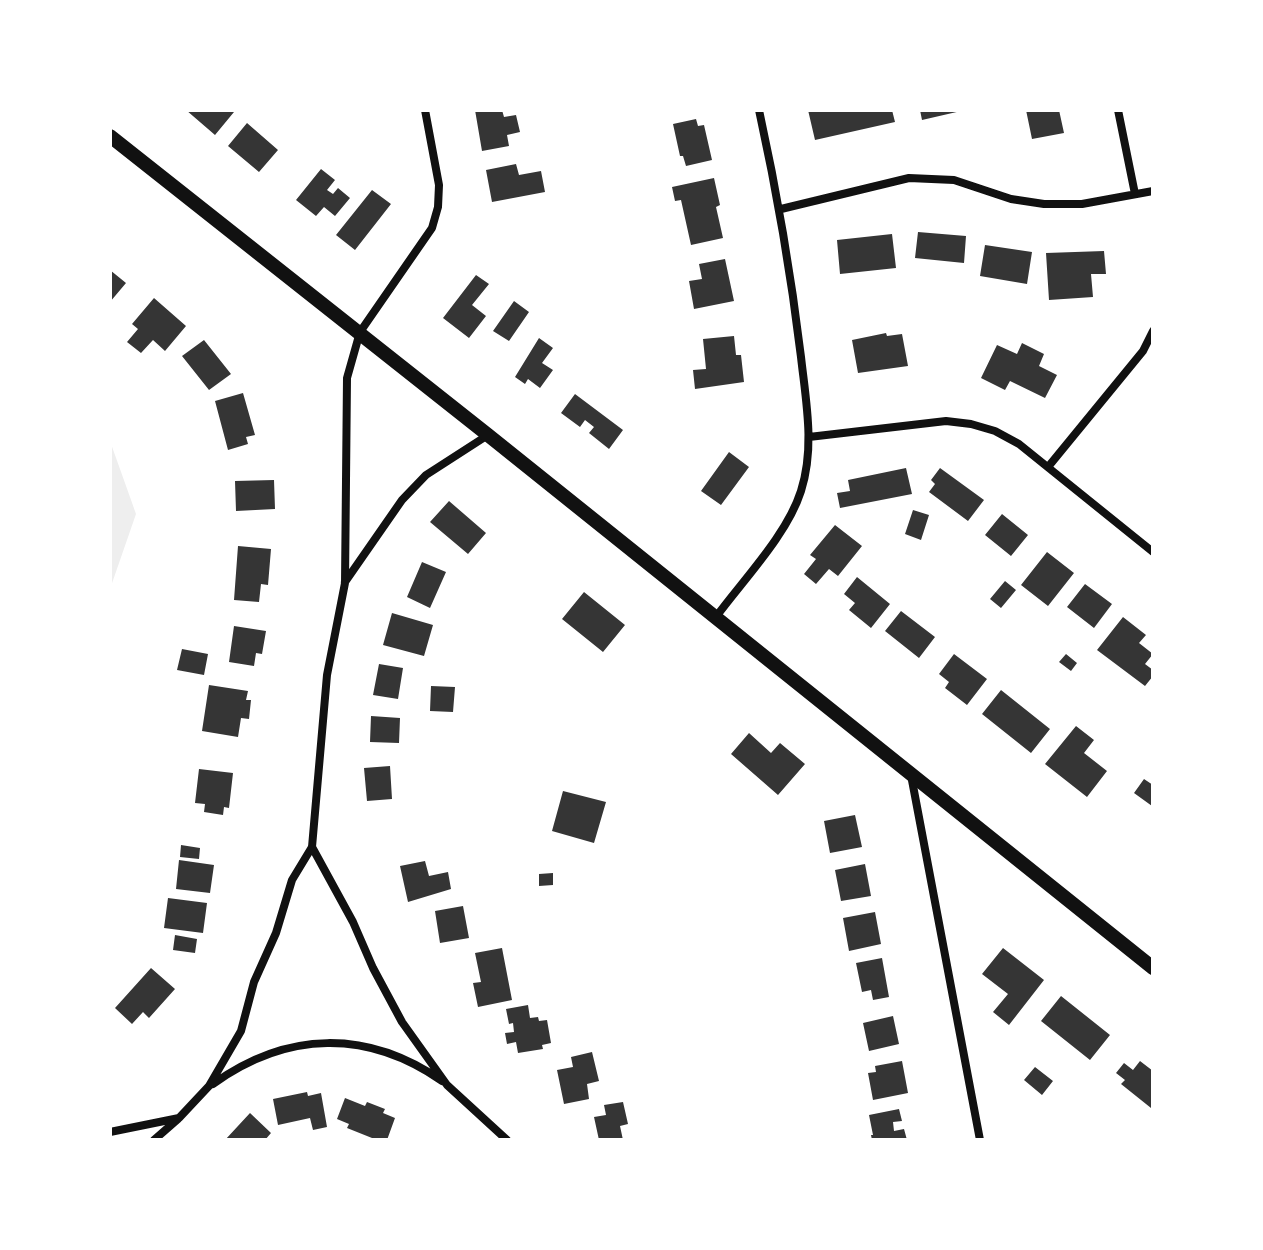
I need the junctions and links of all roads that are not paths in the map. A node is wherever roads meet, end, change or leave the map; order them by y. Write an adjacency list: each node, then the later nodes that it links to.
1 (425, 110): 9 (street)
2 (759, 110): 7 (street)
3 (1118, 110): 6 (street)
4 (110, 136): 9 (street)
5 (1153, 191): 6 (street)
6 (1135, 194): 7 (street)
7 (781, 209): 11 (street)
8 (1153, 331): 12 (street)
9 (360, 332): 10 (street); 14 (street)
10 (488, 435): 14 (street); 15 (street)
11 (809, 437): 12 (street); 15 (street)
12 (1048, 467): 13 (street)
13 (1153, 552)
14 (345, 583): 17 (street)
15 (716, 617): 16 (street)
16 (911, 773): 18 (street); 25 (street)
17 (312, 847): 19 (street); 20 (street)
18 (1153, 968)
19 (447, 1085): 20 (street); 24 (street)
20 (209, 1086): 21 (street)
21 (179, 1118): 22 (street); 23 (street)
22 (110, 1132)
23 (154, 1140)
24 (507, 1140)
25 (980, 1140)

